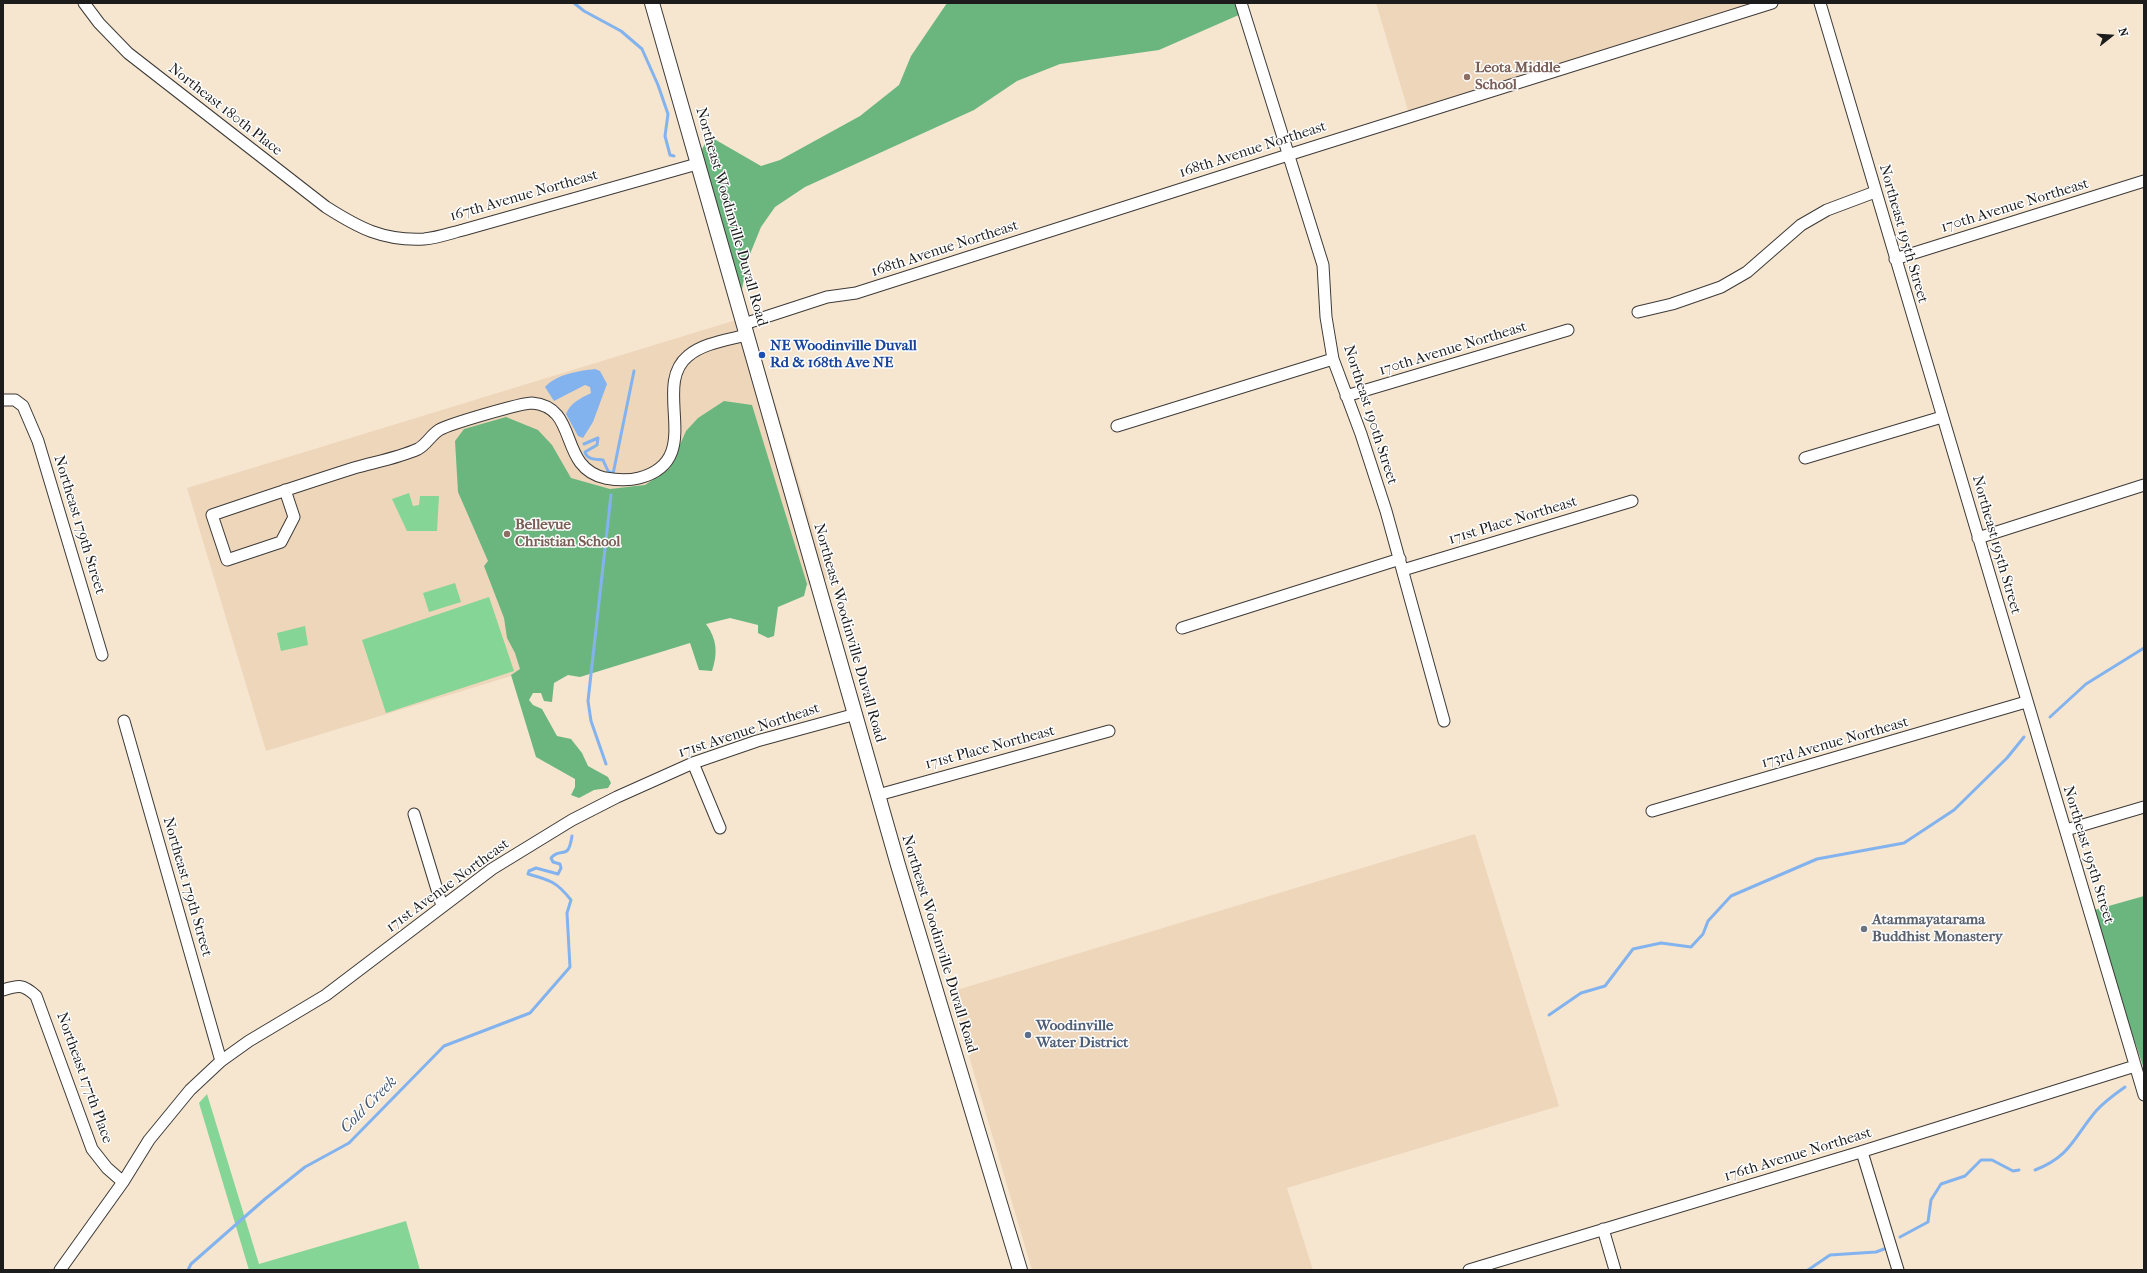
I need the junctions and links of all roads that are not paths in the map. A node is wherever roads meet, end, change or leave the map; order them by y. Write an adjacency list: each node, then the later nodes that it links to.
1 (84, 3): 10 (street, Northeast 180th Place)
2 (652, 3): 7 (main road, Northeast Woodinville Duvall Road)
3 (1242, 3): 6 (street, Northeast 190th Street)
4 (1772, 3): 6 (street, 168th Avenue Northeast)
5 (1820, 3): 9 (street, Northeast 195th Street)
6 (1288, 154): 13 (street, 168th Avenue Northeast); 15 (street, Northeast 190th Street)
7 (697, 164): 10 (street, 167th Avenue Northeast); 13 (main road, Northeast Woodinville Duvall Road)
8 (2144, 182): 11 (street, 170th Avenue Northeast)
9 (1875, 192): 11 (street, Northeast 195th Street); 12 (street)
10 (358, 228)
11 (1895, 260): 18 (street, Northeast 195th Street)
12 (1638, 312)
13 (745, 329): 22 (street, 168th Avenue Northeast); 30 (main road, Northeast Woodinville Duvall Road)
14 (1568, 330): 16 (street, 170th Avenue Northeast)
15 (1333, 359): 16 (street, Northeast 190th Street); 19 (street)
16 (1346, 396): 25 (street, Northeast 190th Street)
17 (3, 400): 28 (street, Northeast 179th Street)
18 (1942, 417): 20 (street); 24 (street, Northeast 195th Street)
19 (1117, 426)
20 (1805, 458)
21 (2144, 485): 24 (street)
22 (285, 490): 22 (street, 168th Avenue Northeast)
23 (1632, 501): 26 (street, 171st Place Northeast)
24 (1978, 538): 29 (street, Northeast 195th Street)
25 (1400, 559): 26 (street, Northeast 190th Street); 27 (street)
26 (1403, 570): 32 (street, Northeast 190th Street)
27 (1182, 628)
28 (102, 655)
29 (2026, 702): 37 (street, 173rd Avenue Northeast); 40 (street, Northeast 195th Street)
30 (856, 714): 34 (street, 171st Avenue Northeast); 35 (main road, Northeast Woodinville Duvall Road)
31 (124, 721): 43 (street, Northeast 179th Street)
32 (1444, 721)
33 (1109, 732): 35 (street, 171st Place Northeast)
34 (693, 763): 39 (street); 41 (street, 171st Avenue Northeast)
35 (878, 795): 50 (main road, Northeast Woodinville Duvall Road)
36 (2144, 806): 40 (street)
37 (1652, 811)
38 (414, 814): 41 (street)
39 (720, 828)
40 (2066, 830): 44 (street, Northeast 195th Street)
41 (442, 906): 43 (street, 171st Avenue Northeast)
42 (3, 990): 47 (street, Northeast 177th Place)
43 (221, 1061): 47 (street, 171st Avenue Northeast)
44 (2135, 1066): 45 (street, Northeast 195th Street); 46 (street, 176th Avenue Northeast)
45 (2144, 1095)
46 (1862, 1152): 48 (street, 176th Avenue Northeast); 53 (street)
47 (123, 1182): 49 (street, 171st Avenue Northeast)
48 (1603, 1229): 51 (street, 176th Avenue Northeast); 52 (street)
49 (60, 1270)
50 (1020, 1270)
51 (1469, 1270)
52 (1615, 1270)
53 (1898, 1270)

